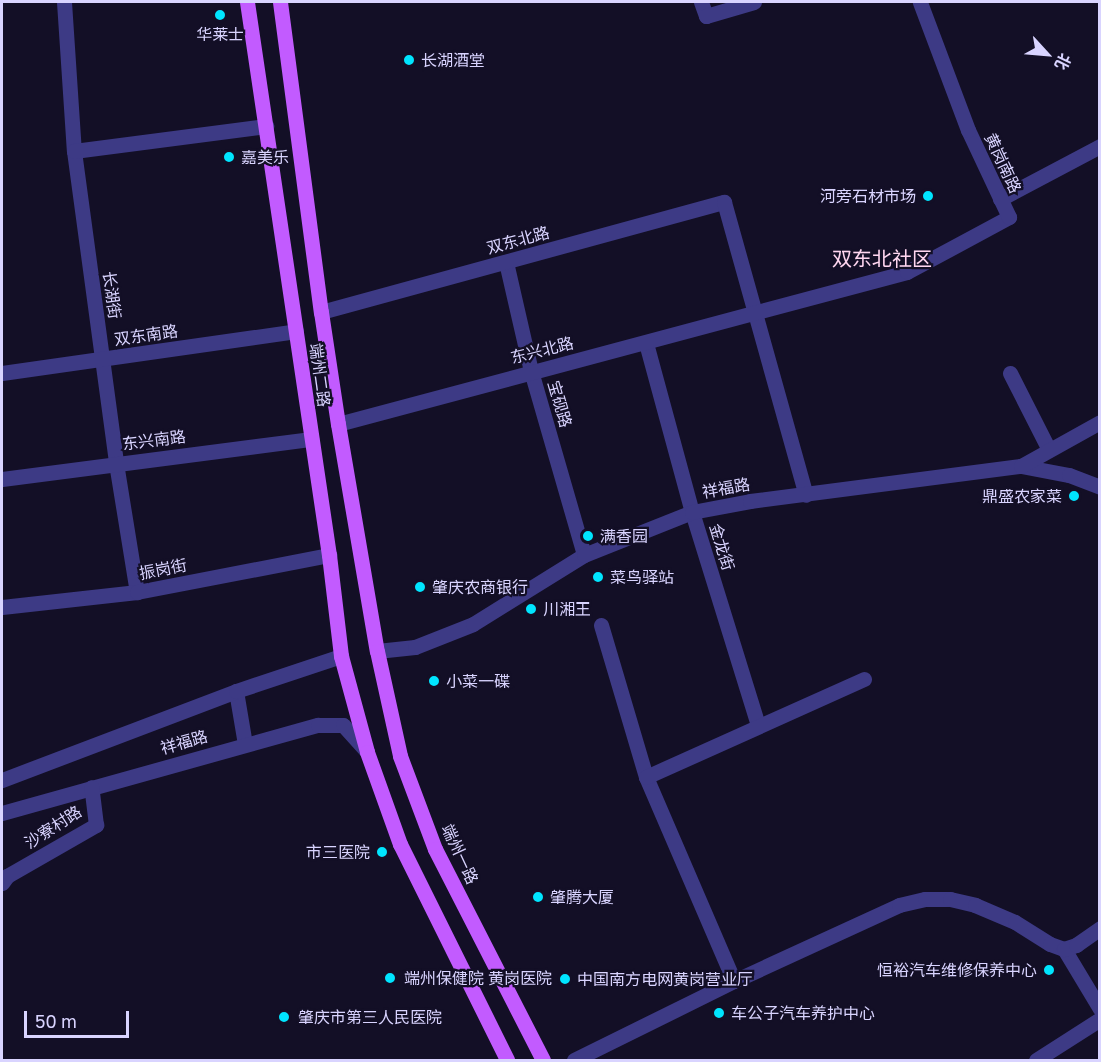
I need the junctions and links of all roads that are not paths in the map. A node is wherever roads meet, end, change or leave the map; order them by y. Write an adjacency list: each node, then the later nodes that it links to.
1 (64, 2): 9 (street, 长湖街)
2 (247, 2): 7 (main road, 端州二路)
3 (280, 2): 12 (main road, 端州二路)
4 (701, 2): 5 (street)
5 (754, 2)
6 (920, 2): 10 (street, 黄岗南路)
7 (266, 126): 9 (street); 14 (main road, 端州二路)
8 (1100, 146): 10 (street)
9 (74, 151): 16 (street, 长湖街)
10 (1000, 199): 13 (street, 黄岗南路)
11 (506, 262): 12 (street, 双东北路); 13 (street, 双东北路); 17 (street, 宝砚路)
12 (321, 312): 21 (main road, 端州二路)
13 (755, 313): 15 (street, 东兴北路); 28 (street)
14 (296, 331): 16 (street, 双东南路); 22 (main road, 端州二路)
15 (646, 343): 17 (street, 东兴北路); 29 (street, 金龙街)
16 (104, 360): 19 (street, 双东南路); 24 (street, 长湖街)
17 (531, 371): 21 (street, 东兴北路); 31 (street, 宝砚路)
18 (1011, 373): 23 (street)
19 (2, 374)
20 (1100, 422): 23 (street, 祥福路)
21 (338, 424): 35 (main road, 端州二路)
22 (311, 439): 24 (street, 东兴南路); 30 (main road, 端州二路)
23 (1049, 450): 25 (street, 祥福路)
24 (116, 463): 26 (street, 东兴南路); 32 (street, 长湖街)
25 (1021, 466): 27 (street); 28 (street, 祥福路)
26 (2, 479)
27 (1100, 487)
28 (806, 495): 29 (street, 祥福路)
29 (692, 512): 31 (street, 祥福路); 39 (street, 金龙街)
30 (329, 555): 32 (street, 振岗街); 36 (main road, 端州二路)
31 (584, 555): 35 (street, 祥福路)
32 (137, 592): 33 (street, 振岗街)
33 (2, 607)
34 (601, 625): 42 (street)
35 (377, 651): 53 (main road, 端州一路)
36 (341, 656): 38 (street, 祥福路); 41 (main road, 端州二路)
37 (864, 679): 39 (street)
38 (236, 691): 40 (street); 43 (street, 祥福路)
39 (758, 725): 42 (street)
40 (245, 744): 41 (street, 祥福路); 44 (street, 祥福路)
41 (367, 752): 52 (main road)
42 (646, 777): 49 (street)
43 (2, 780)
44 (90, 787): 45 (street, 祥福路); 46 (street, 沙寮村路)
45 (2, 813)
46 (2, 883)
47 (1100, 927): 48 (street)
48 (1064, 949): 49 (street); 50 (street)
49 (734, 981): 54 (street)
50 (1100, 1009)
51 (1100, 1019): 55 (street)
52 (507, 1060)
53 (543, 1060)
54 (574, 1060)
55 (1036, 1060)

